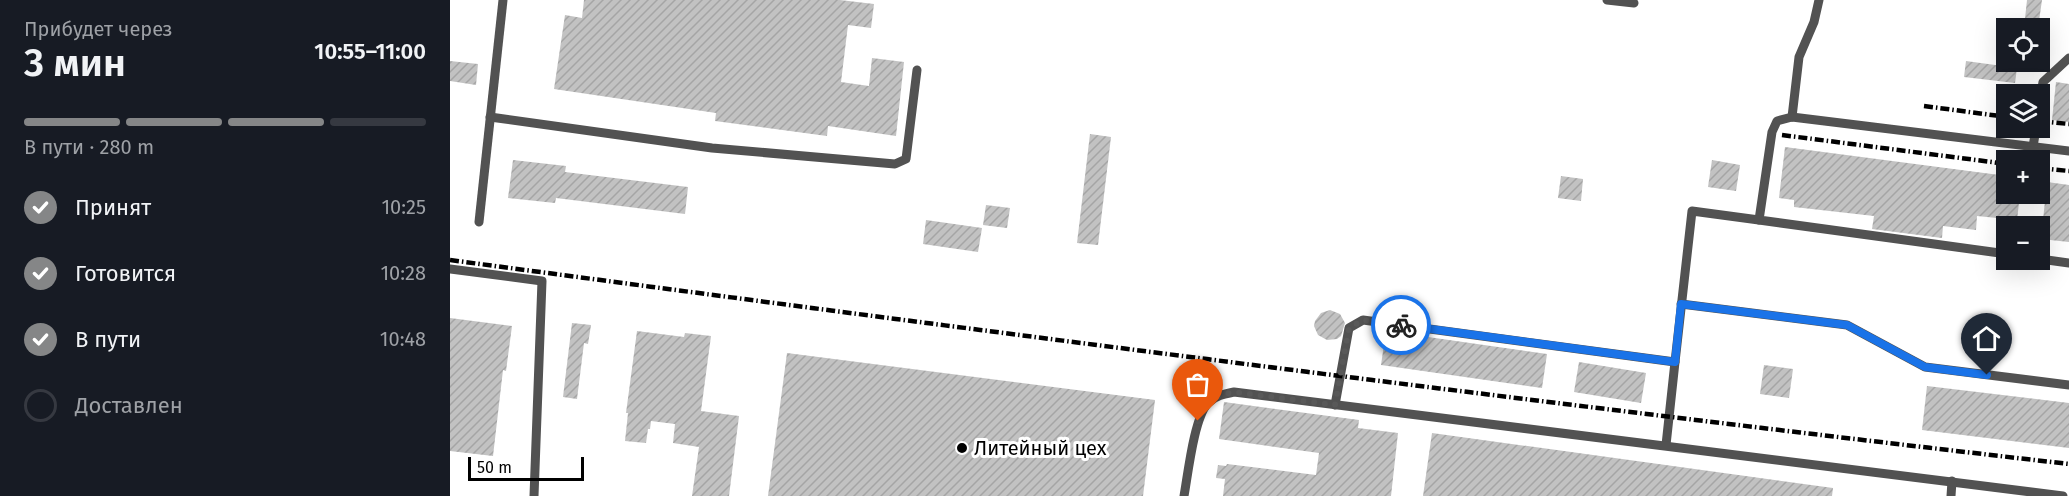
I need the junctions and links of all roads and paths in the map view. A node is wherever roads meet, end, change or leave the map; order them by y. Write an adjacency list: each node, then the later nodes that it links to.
1 (503, 0): 8 (lane)
2 (1607, 0): 4 (lane)
3 (1819, 0): 9 (lane)
4 (1634, 3)
5 (2069, 58): 7 (lane)
6 (916, 70): 8 (lane)
7 (2043, 84)
8 (490, 117): 14 (lane)
9 (1792, 117): 11 (lane); 13 (lane)
10 (2034, 138): 11 (lane)
11 (2033, 147): 12 (lane)
12 (2069, 151)
13 (1759, 220): 15 (lane); 19 (lane)
14 (478, 222)
15 (1996, 252)
16 (2050, 260): 17 (lane)
17 (2069, 263)
18 (450, 269): 25 (lane)
19 (1681, 304): 20 (lane); 21 (lane)
20 (1675, 362): 22 (lane); 23 (lane)
21 (2069, 385)
22 (1335, 405): 23 (lane); 26 (lane)
23 (1666, 445): 24 (lane)
24 (1952, 481): 27 (lane); 28 (lane)
25 (534, 496)
26 (1184, 496)
27 (1951, 496)
28 (2063, 496)

